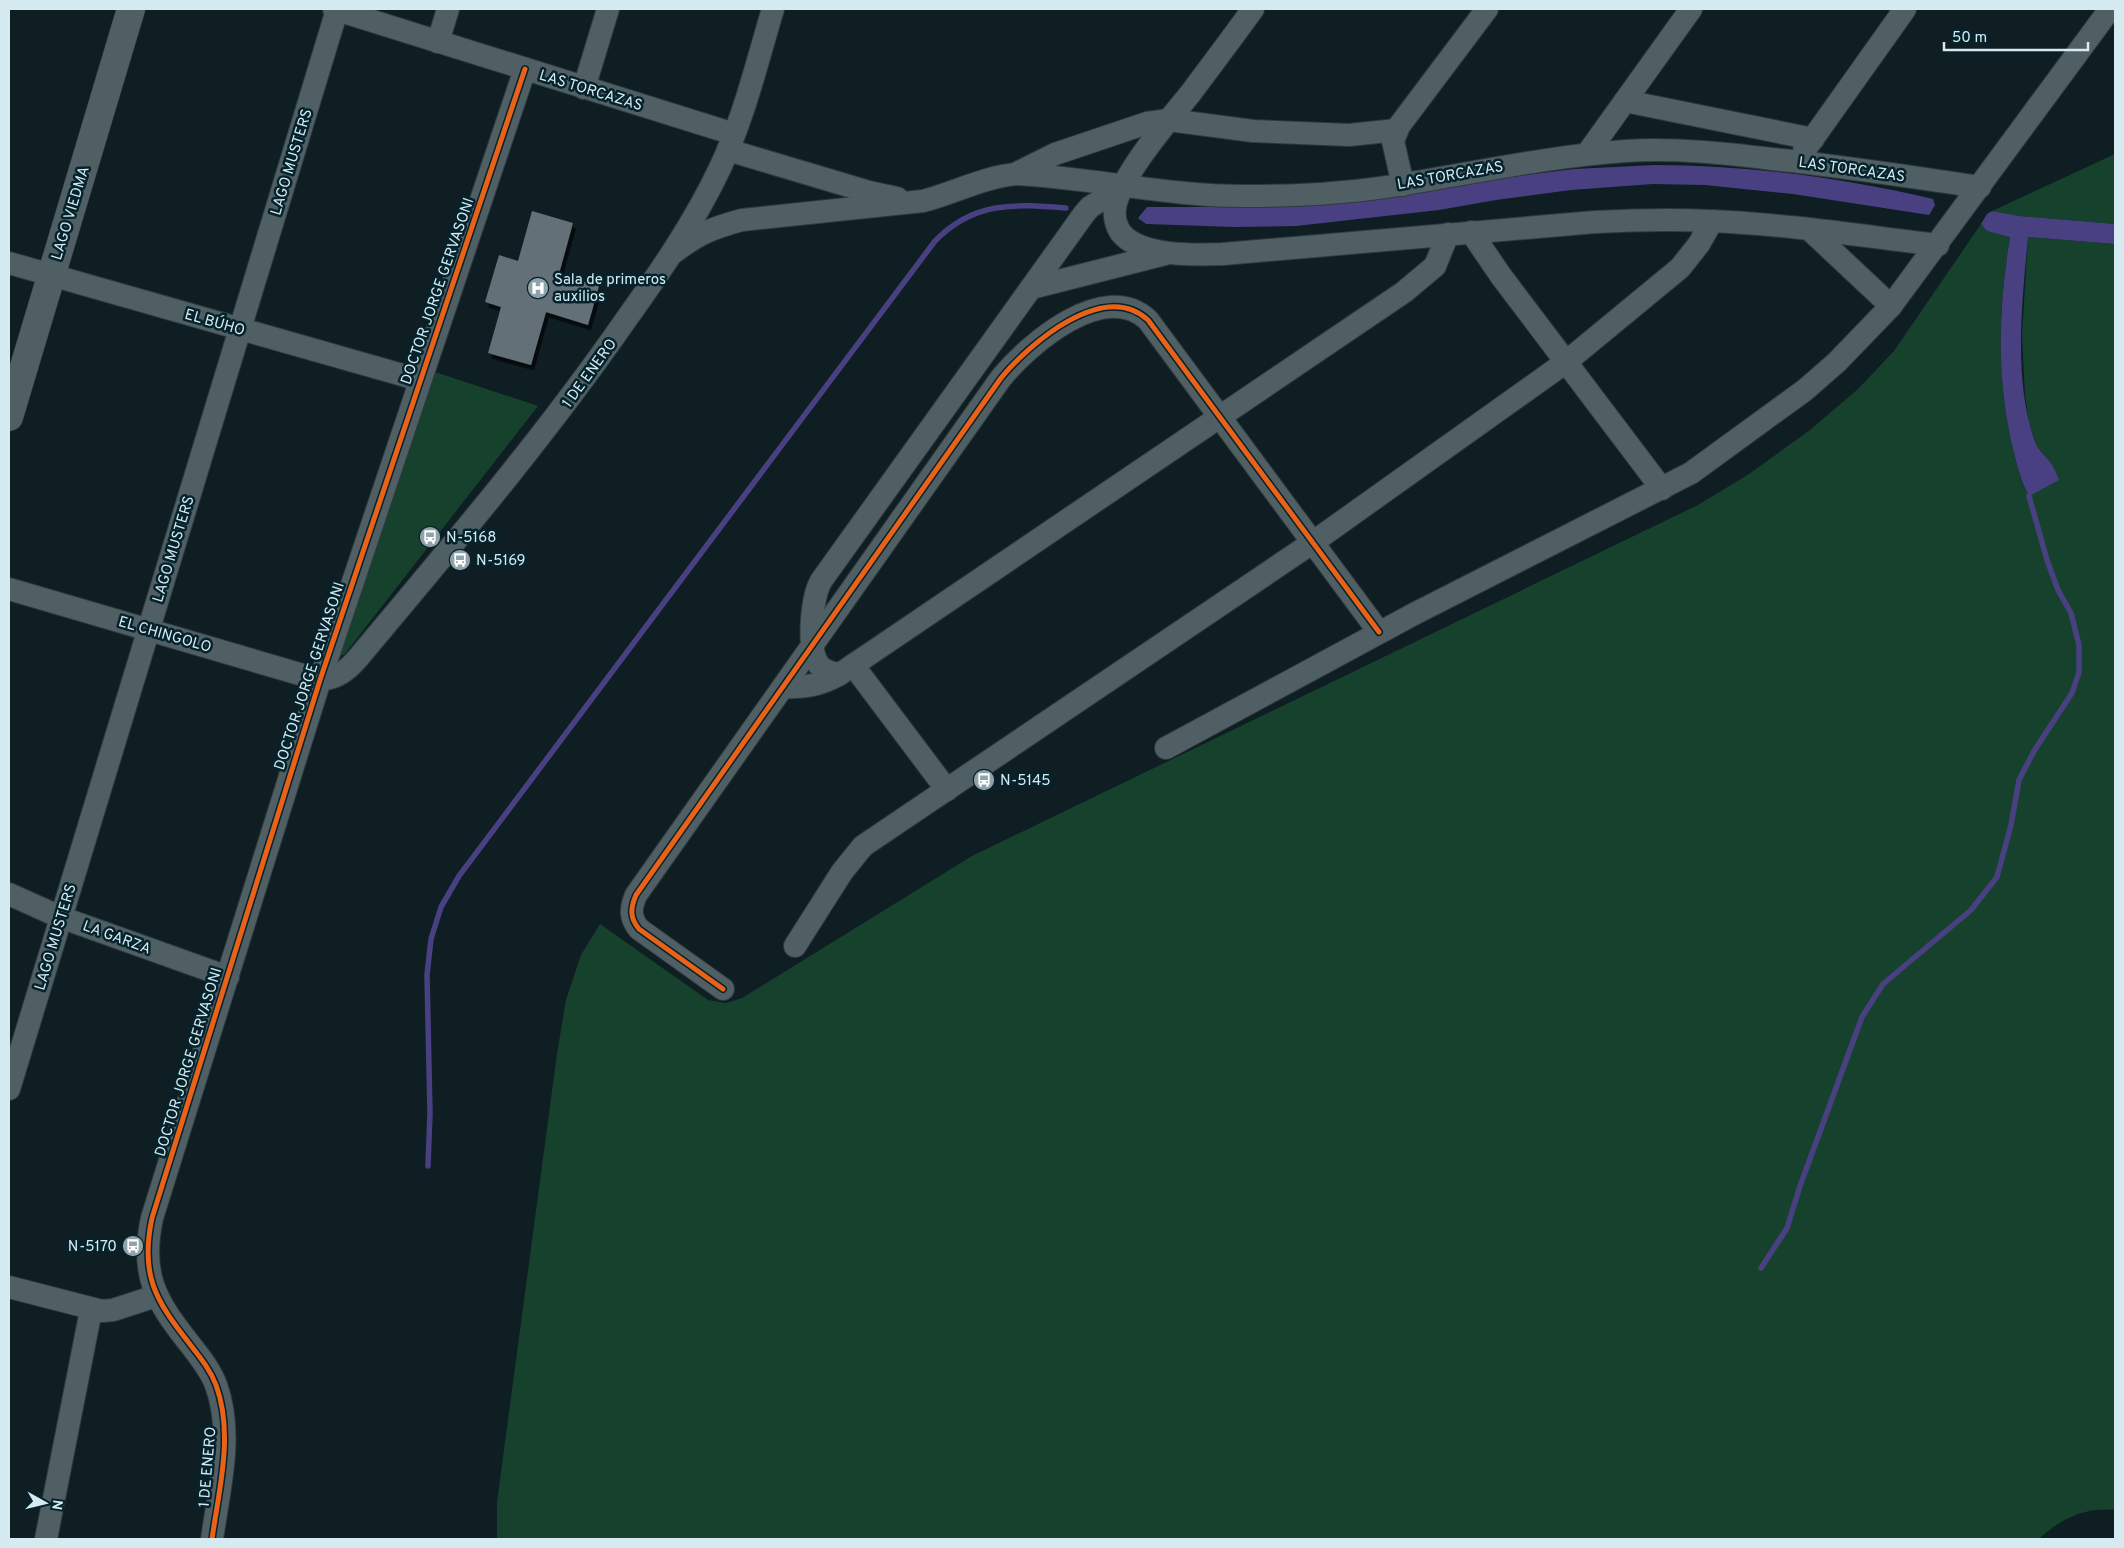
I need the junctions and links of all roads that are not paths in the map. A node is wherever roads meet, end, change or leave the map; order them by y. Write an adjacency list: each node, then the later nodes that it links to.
1 (131, 9): 34 (main road, LAGO VIEDMA)
2 (336, 9): 11 (street, LAS TORCAZAS); 37 (street, LAGO MUSTERS)
3 (448, 9): 11 (street)
4 (608, 9): 13 (street)
5 (773, 9): 18 (street, 1 DE ENERO)
6 (1253, 9): 15 (street)
7 (1487, 9): 16 (street)
8 (1691, 9): 14 (street)
9 (1905, 9): 17 (street)
10 (2110, 9): 24 (street)
11 (438, 42): 12 (street, LAS TORCAZAS)
12 (525, 69): 13 (street, LAS TORCAZAS); 39 (street, DOCTOR JORGE GERVASONI)
13 (584, 88): 18 (street, LAS TORCAZAS)
14 (1625, 101): 17 (street); 19 (street)
15 (1169, 120): 16 (street); 21 (street); 23 (street)
16 (1398, 130): 22 (street)
17 (1812, 139): 20 (street)
18 (731, 142): 25 (street, LAS TORCAZAS); 32 (street, 1 DE ENERO)
19 (1587, 154): 20 (street, LAS TORCAZAS); 22 (street, LAS TORCAZAS)
20 (1796, 161): 24 (street, LAS TORCAZAS)
21 (1016, 174): 23 (street, LAS TORCAZAS); 25 (street, LAS TORCAZAS)
22 (1403, 184): 23 (street, LAS TORCAZAS)
23 (1124, 186): 31 (street); 35 (street)
24 (1980, 187): 30 (street)
25 (922, 201): 32 (street, LAS TORCAZAS)
26 (1712, 221): 27 (street); 28 (street); 38 (street)
27 (1810, 230): 30 (street); 36 (street)
28 (1471, 232): 29 (street); 38 (street)
29 (1448, 234): 31 (street); 41 (street)
30 (1938, 245): 36 (street)
31 (1172, 252): 35 (street)
32 (672, 253): 49 (street, 1 DE ENERO)
33 (9, 263): 34 (street, EL BÚHO)
34 (51, 275): 37 (street, EL BÚHO); 40 (main road, LAGO VIEDMA)
35 (1031, 288): 47 (street)
36 (1891, 306): 42 (street)
37 (240, 329): 39 (street, EL BÚHO); 45 (street, LAGO MUSTERS)
38 (1566, 362): 42 (street); 43 (street)
39 (420, 380): 49 (street, DOCTOR JORGE GERVASONI)
40 (9, 417)
41 (1219, 417): 43 (street); 47 (street); 48 (street)
42 (1662, 489): 46 (street)
43 (1312, 543): 46 (street); 52 (street)
44 (9, 589): 45 (street, EL CHINGOLO)
45 (149, 630): 49 (street, EL CHINGOLO); 54 (street, LAGO MUSTERS)
46 (1379, 632): 51 (street)
47 (812, 645): 48 (street); 50 (street)
48 (846, 669): 50 (street); 52 (street)
49 (320, 680): 56 (street, DOCTOR JORGE GERVASONI)
50 (783, 687): 57 (street)
51 (1166, 748)
52 (947, 790): 55 (street)
53 (9, 894): 54 (street, LA GARZA)
54 (60, 917): 56 (street, LA GARZA); 58 (street, LAGO MUSTERS)
55 (795, 946)
56 (228, 976): 60 (street, DOCTOR JORGE GERVASONI)
57 (723, 989)
58 (9, 1089)
59 (9, 1287): 61 (street)
60 (156, 1296): 61 (street); 63 (street, 1 DE ENERO)
61 (91, 1310): 62 (street)
62 (46, 1539)
63 (212, 1539)

